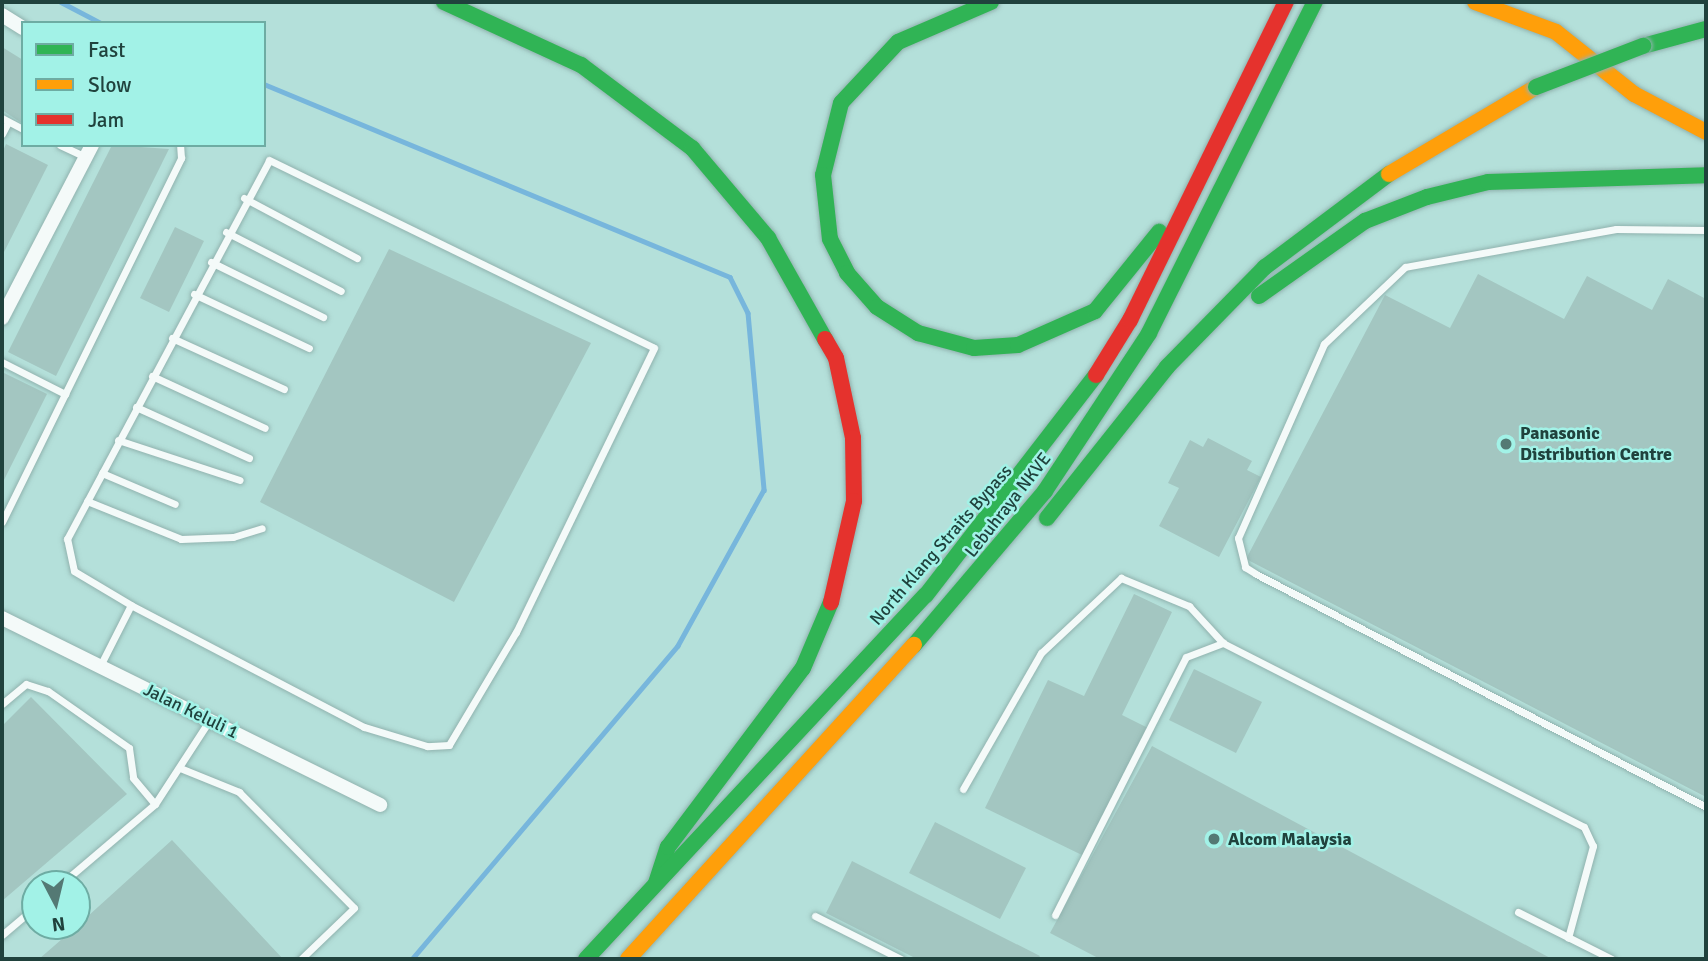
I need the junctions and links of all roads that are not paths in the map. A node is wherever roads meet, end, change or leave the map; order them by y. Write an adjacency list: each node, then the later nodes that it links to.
1 (444, 2): 59 (highway)
2 (991, 2): 11 (highway)
3 (1286, 2): 11 (highway)
4 (1315, 2): 57 (highway, Lebuhraya NKVE)
5 (1475, 2): 12 (highway)
6 (2, 15): 7 (street)
7 (21, 26)
8 (1706, 29): 38 (highway, bridge)
9 (5, 120): 10 (lane); 13 (lane)
10 (21, 128)
11 (1223, 132): 59 (highway, North Klang Straits Bypass)
12 (1706, 132)
13 (2, 134)
14 (70, 147): 16 (lane)
15 (180, 147): 32 (lane)
16 (89, 151): 26 (street)
17 (1706, 175): 38 (highway)
18 (244, 198): 20 (lane); 21 (lane); 46 (lane)
19 (1706, 230): 56 (lane)
20 (226, 232): 22 (lane); 23 (lane)
21 (357, 258)
22 (211, 262): 24 (lane); 25 (lane)
23 (341, 291)
24 (194, 294): 27 (lane); 28 (lane)
25 (323, 317)
26 (2, 318)
27 (172, 338): 30 (lane); 31 (lane)
28 (309, 348)
29 (2, 362): 32 (lane)
30 (152, 376): 33 (lane); 34 (lane)
31 (284, 389)
32 (65, 394): 42 (lane)
33 (136, 407): 35 (lane); 36 (lane)
34 (265, 428)
35 (118, 440): 37 (lane); 39 (lane)
36 (249, 458)
37 (102, 473): 40 (lane); 41 (lane)
38 (1078, 478): 44 (highway)
39 (240, 480)
40 (87, 501): 43 (lane); 46 (lane)
41 (175, 504)
42 (2, 522)
43 (262, 528)
44 (1038, 529)
45 (1021, 549): 57 (highway)
46 (131, 605): 49 (lane)
47 (2, 618): 49 (street, Jalan Keluli 1)
48 (1223, 643): 53 (lane); 61 (lane); 65 (lane)
49 (100, 666): 51 (street, Jalan Keluli 1)
50 (2, 704): 54 (lane)
51 (209, 720): 52 (lane); 55 (street, Jalan Keluli 1)
52 (180, 768): 54 (lane); 66 (lane)
53 (963, 789)
54 (155, 804): 58 (lane)
55 (380, 805)
56 (1706, 807)
57 (760, 818): 68 (highway, Lebuhraya NKVE)
58 (77, 870)
59 (655, 888): 67 (highway, North Klang Straits Bypass)
60 (1518, 912): 65 (lane)
61 (1055, 915)
62 (815, 916): 69 (lane)
63 (21, 918): 64 (lane)
64 (2, 935)
65 (1568, 937): 70 (lane)
66 (301, 959)
67 (586, 959)
68 (628, 959)
69 (901, 959)
70 (1612, 959)

